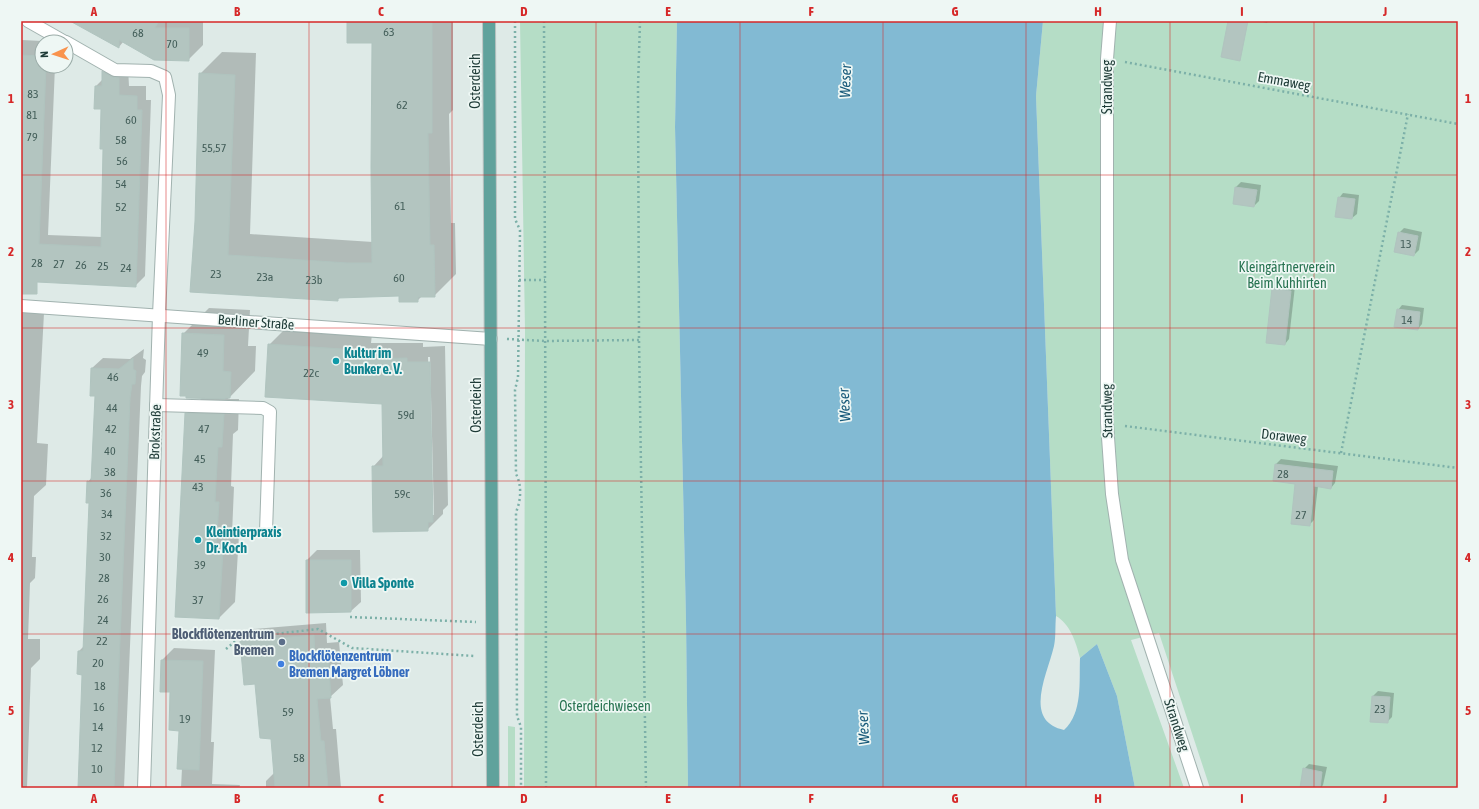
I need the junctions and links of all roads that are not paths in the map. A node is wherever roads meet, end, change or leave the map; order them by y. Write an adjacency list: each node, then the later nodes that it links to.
1 (28, 21): 4 (street)
2 (489, 21): 8 (main road, Osterdeich)
3 (1110, 21): 13 (street, Strandweg)
4 (52, 34)
5 (74, 47): 7 (street, Brokstraße)
6 (21, 306): 7 (street, Berliner Straße)
7 (159, 315): 8 (street, Berliner Straße); 9 (street, Brokstraße)
8 (491, 339): 12 (main road, Osterdeich)
9 (156, 406): 10 (street); 11 (street, Brokstraße)
10 (266, 532)
11 (144, 788)
12 (493, 788)
13 (1197, 788)

